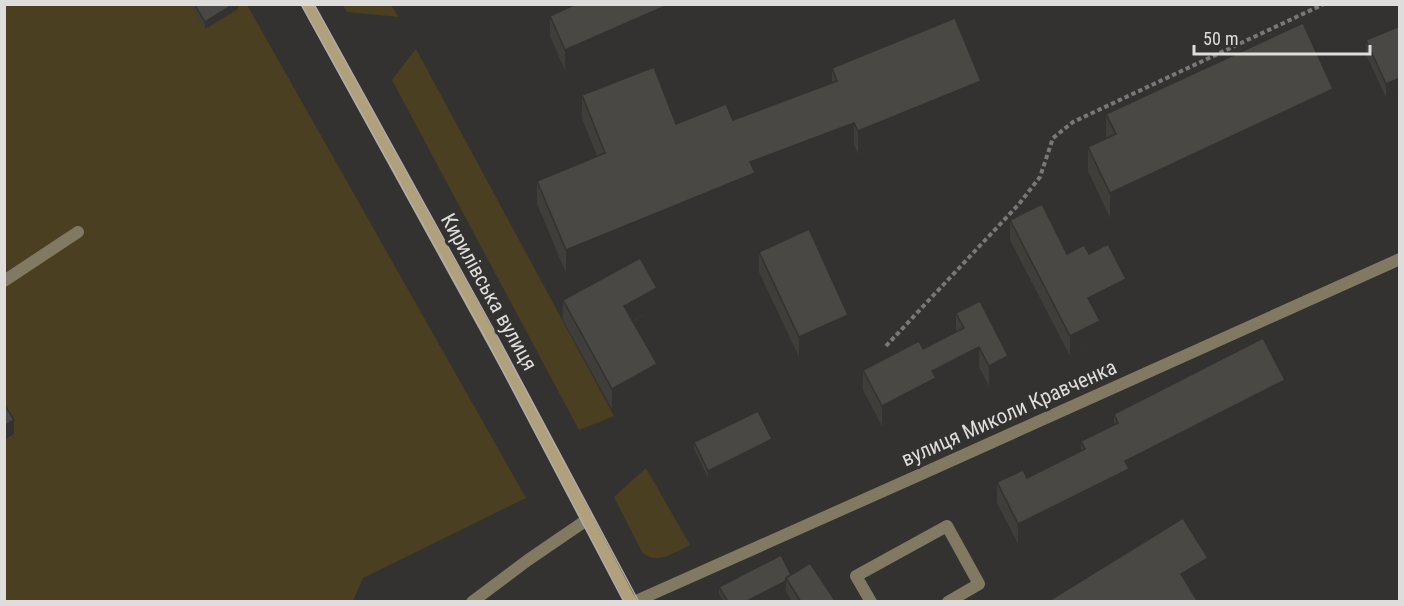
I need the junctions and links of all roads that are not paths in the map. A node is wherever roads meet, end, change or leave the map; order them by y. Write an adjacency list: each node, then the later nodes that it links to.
1 (307, 4): 5 (main road, Кирилівська вулиця)
2 (78, 232): 4 (street)
3 (1400, 259): 7 (street, вулиця Миколи Кравченка)
4 (4, 281)
5 (588, 519): 6 (street); 7 (main road, Кирилівська вулиця)
6 (472, 602)
7 (633, 602)
8 (871, 602): 9 (street)
9 (948, 602)

